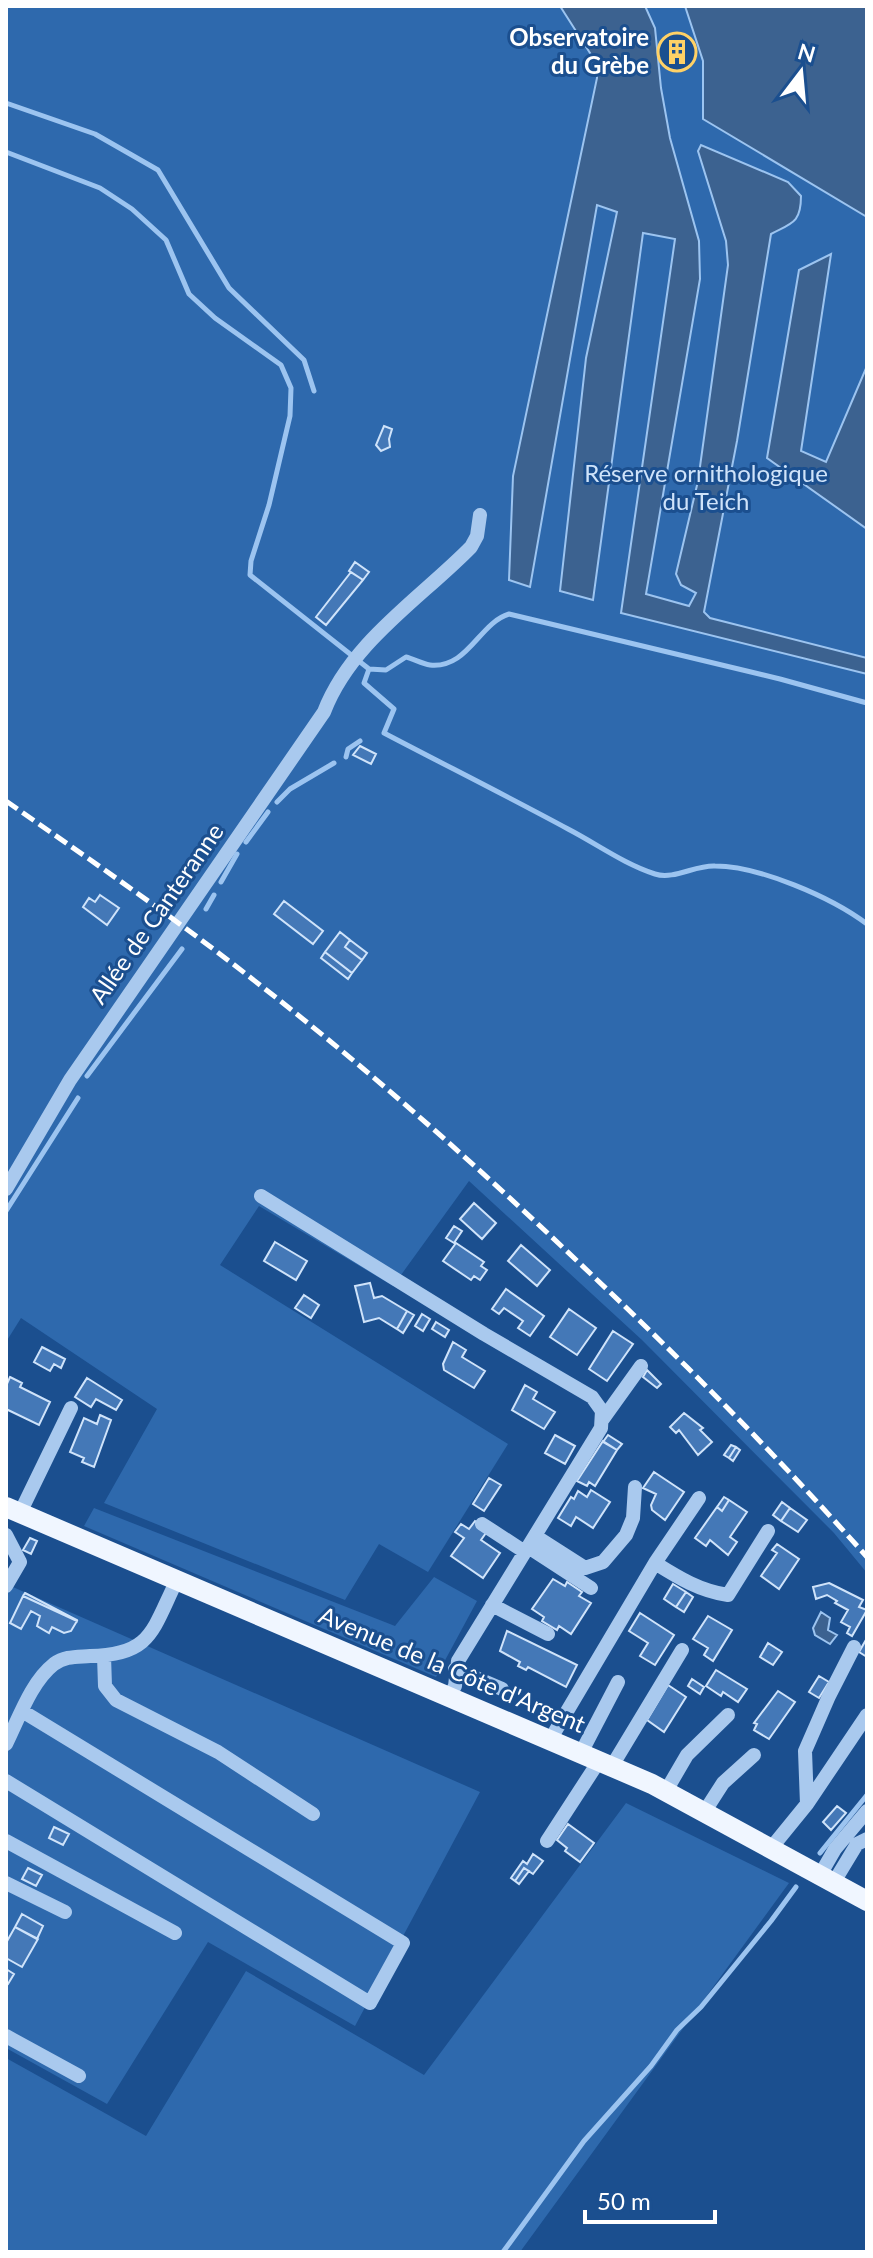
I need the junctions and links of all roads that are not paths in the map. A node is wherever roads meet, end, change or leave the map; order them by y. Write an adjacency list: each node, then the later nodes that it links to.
1 (480, 515): 2 (street, Allée de Canteranne)
2 (6, 1189)
3 (261, 1196): 6 (street)
4 (641, 1366): 6 (street)
5 (71, 1408): 9 (street)
6 (603, 1419): 13 (street)
7 (635, 1487): 13 (street)
8 (699, 1498): 14 (street)
9 (14, 1511): 12 (street); 15 (main road, Avenue de la Côte d'Argent)
10 (482, 1524): 13 (street)
11 (768, 1531): 14 (street)
12 (6, 1535): 16 (street)
13 (529, 1545): 17 (street); 18 (street)
14 (655, 1563): 30 (street)
15 (176, 1582): 22 (street); 26 (main road, Avenue de la Côte d'Argent)
16 (6, 1586)
17 (591, 1588)
18 (492, 1605): 19 (street); 23 (street)
19 (548, 1634)
20 (854, 1647): 36 (street)
21 (682, 1650): 33 (street)
22 (104, 1656): 27 (street); 39 (street)
23 (455, 1669): 25 (street); 26 (street)
24 (618, 1682): 33 (street)
25 (502, 1689)
26 (449, 1697): 30 (main road, Avenue de la Côte d'Argent)
27 (22, 1711): 31 (street); 34 (street)
28 (728, 1715): 35 (street)
29 (867, 1715): 36 (street)
30 (550, 1740): 33 (main road, Avenue de la Côte d'Argent)
31 (6, 1744)
32 (754, 1755): 37 (street)
33 (597, 1760): 35 (main road, Avenue de la Côte d'Argent); 42 (street)
34 (6, 1781)
35 (666, 1791): 37 (main road, Avenue de la Côte d'Argent)
36 (807, 1804): 43 (street)
37 (705, 1811): 43 (main road, Avenue de la Côte d'Argent)
38 (867, 1811): 44 (street)
39 (313, 1814)
40 (867, 1839): 44 (street)
41 (6, 1841): 48 (street)
42 (547, 1841)
43 (772, 1847): 44 (main road, Avenue de la Côte d'Argent)
44 (827, 1879): 46 (main road, Avenue de la Côte d'Argent)
45 (6, 1883): 47 (street)
46 (867, 1901)
47 (65, 1912)
48 (175, 1933)
49 (6, 2036): 50 (street)
50 (79, 2076)

